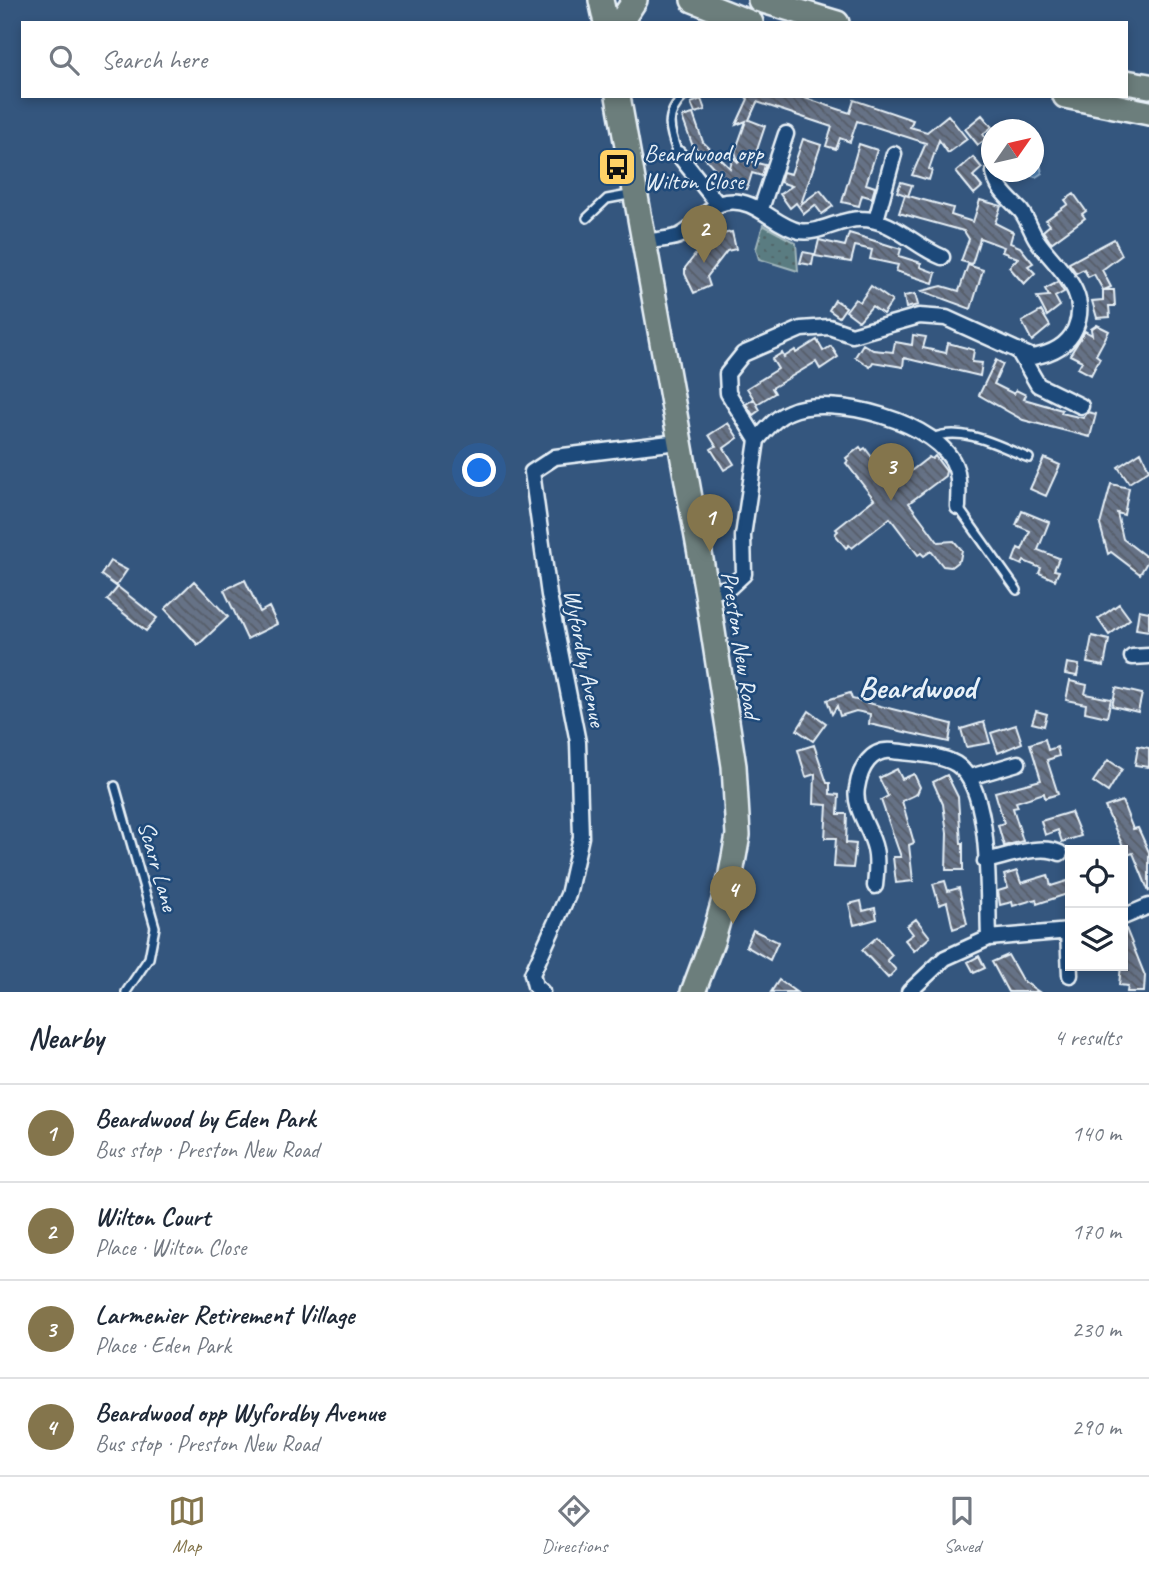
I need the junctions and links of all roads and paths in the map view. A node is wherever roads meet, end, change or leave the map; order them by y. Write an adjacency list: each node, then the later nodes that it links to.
1 (601, 0): 5 (highway)
2 (635, 0): 6 (highway)
3 (693, 0): 7 (highway)
4 (760, 0): 8 (highway)
5 (606, 21)
6 (621, 21)
7 (746, 21)
8 (830, 21)
9 (1128, 82): 10 (highway)
10 (1149, 86)
11 (618, 98): 19 (highway, Preston New Road)
12 (682, 98): 16 (lane)
13 (1075, 98): 14 (highway)
14 (1149, 113)
15 (786, 134): 21 (street)
16 (678, 154): 20 (street)
17 (894, 154): 23 (street)
18 (998, 182): 26 (street)
19 (634, 194): 22 (lane); 24 (highway, Preston New Road)
20 (717, 203): 21 (street); 24 (street)
21 (761, 209): 23 (street)
22 (587, 218)
23 (876, 220): 25 (street)
24 (642, 242): 30 (highway, Preston New Road)
25 (942, 257)
26 (1020, 354): 27 (street); 29 (street)
27 (1081, 405)
28 (932, 439): 29 (street); 31 (lane); 32 (street)
29 (757, 440): 34 (street)
30 (678, 442): 34 (highway, Preston New Road); 50 (street, Wyfordby Avenue)
31 (1029, 458)
32 (958, 507): 33 (lane)
33 (1017, 590)
34 (707, 593): 51 (highway, Preston New Road)
35 (1149, 656): 36 (street)
36 (1132, 657)
37 (1018, 763): 38 (street)
38 (970, 777): 41 (street); 42 (street)
39 (115, 786): 49 (lane, Scarr Lane)
40 (1060, 853): 41 (street)
41 (985, 861): 46 (street)
42 (875, 886)
43 (1149, 906): 44 (street)
44 (1128, 915)
45 (1065, 932): 46 (street)
46 (989, 938): 52 (street)
47 (1070, 971): 48 (street)
48 (1070, 975)
49 (126, 992)
50 (542, 992)
51 (692, 992)
52 (909, 992)

